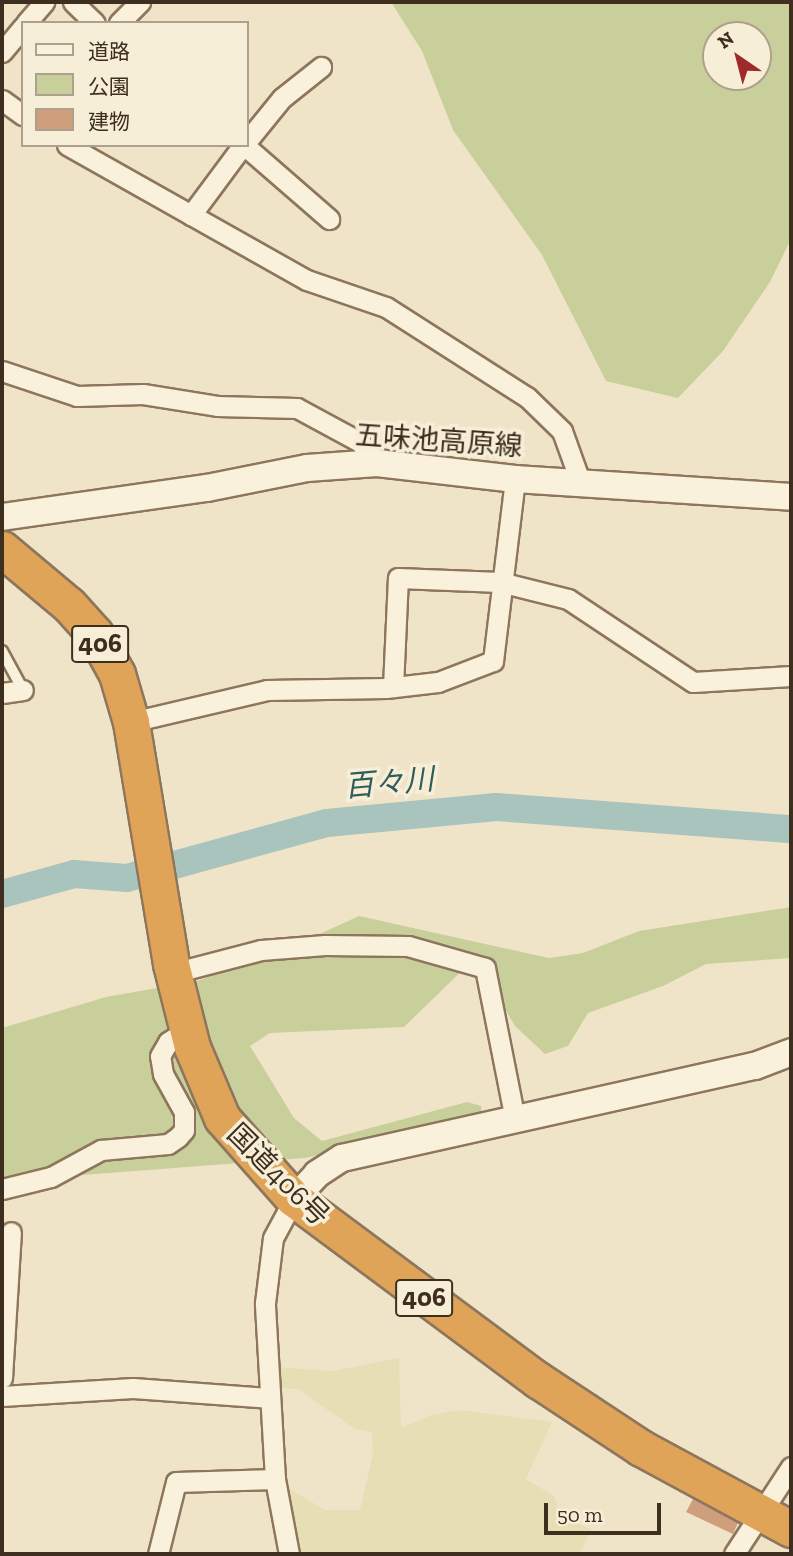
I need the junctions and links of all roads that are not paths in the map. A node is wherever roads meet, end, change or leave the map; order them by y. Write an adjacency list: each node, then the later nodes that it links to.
1 (44, 2): 4 (street)
2 (73, 2): 5 (street)
3 (140, 2): 6 (street)
4 (27, 21)
5 (93, 21)
6 (121, 21)
7 (21, 29): 8 (street)
8 (2, 52)
9 (321, 67): 12 (street)
10 (2, 100): 11 (street)
11 (21, 114)
12 (248, 140)
13 (70, 147): 16 (street)
14 (242, 147): 16 (street)
15 (245, 147): 17 (street)
16 (191, 215): 21 (street)
17 (329, 219)
18 (2, 371): 19 (street)
19 (377, 463): 20 (main road, 五味池高原線); 23 (main road, 五味池高原線)
20 (515, 479): 21 (main road, 五味池高原線); 25 (street)
21 (580, 481): 22 (main road, 五味池高原線)
22 (791, 497)
23 (2, 517)
24 (2, 549): 31 (highway, 国道406号 / 406)
25 (500, 582): 27 (street); 28 (street); 28 (street)
26 (2, 651): 29 (lane)
27 (791, 676)
28 (393, 687): 31 (street)
29 (23, 690): 30 (street)
30 (2, 693)
31 (131, 722): 32 (highway, 国道406号 / 406)
32 (172, 969): 33 (highway, 国道406号 / 406); 35 (street)
33 (188, 1029): 36 (street); 37 (highway, 国道406号 / 406)
34 (791, 1052): 35 (main road)
35 (515, 1119): 37 (main road)
36 (2, 1189)
37 (293, 1199): 42 (street); 45 (highway, 国道406号 / 406)
38 (14, 1232): 39 (street)
39 (4, 1296): 40 (street)
40 (2, 1378)
41 (2, 1396): 42 (street)
42 (268, 1398): 44 (street)
43 (791, 1468): 45 (street)
44 (275, 1479): 46 (street); 47 (street)
45 (778, 1521): 48 (street)
46 (158, 1554)
47 (289, 1554)
48 (734, 1554)

